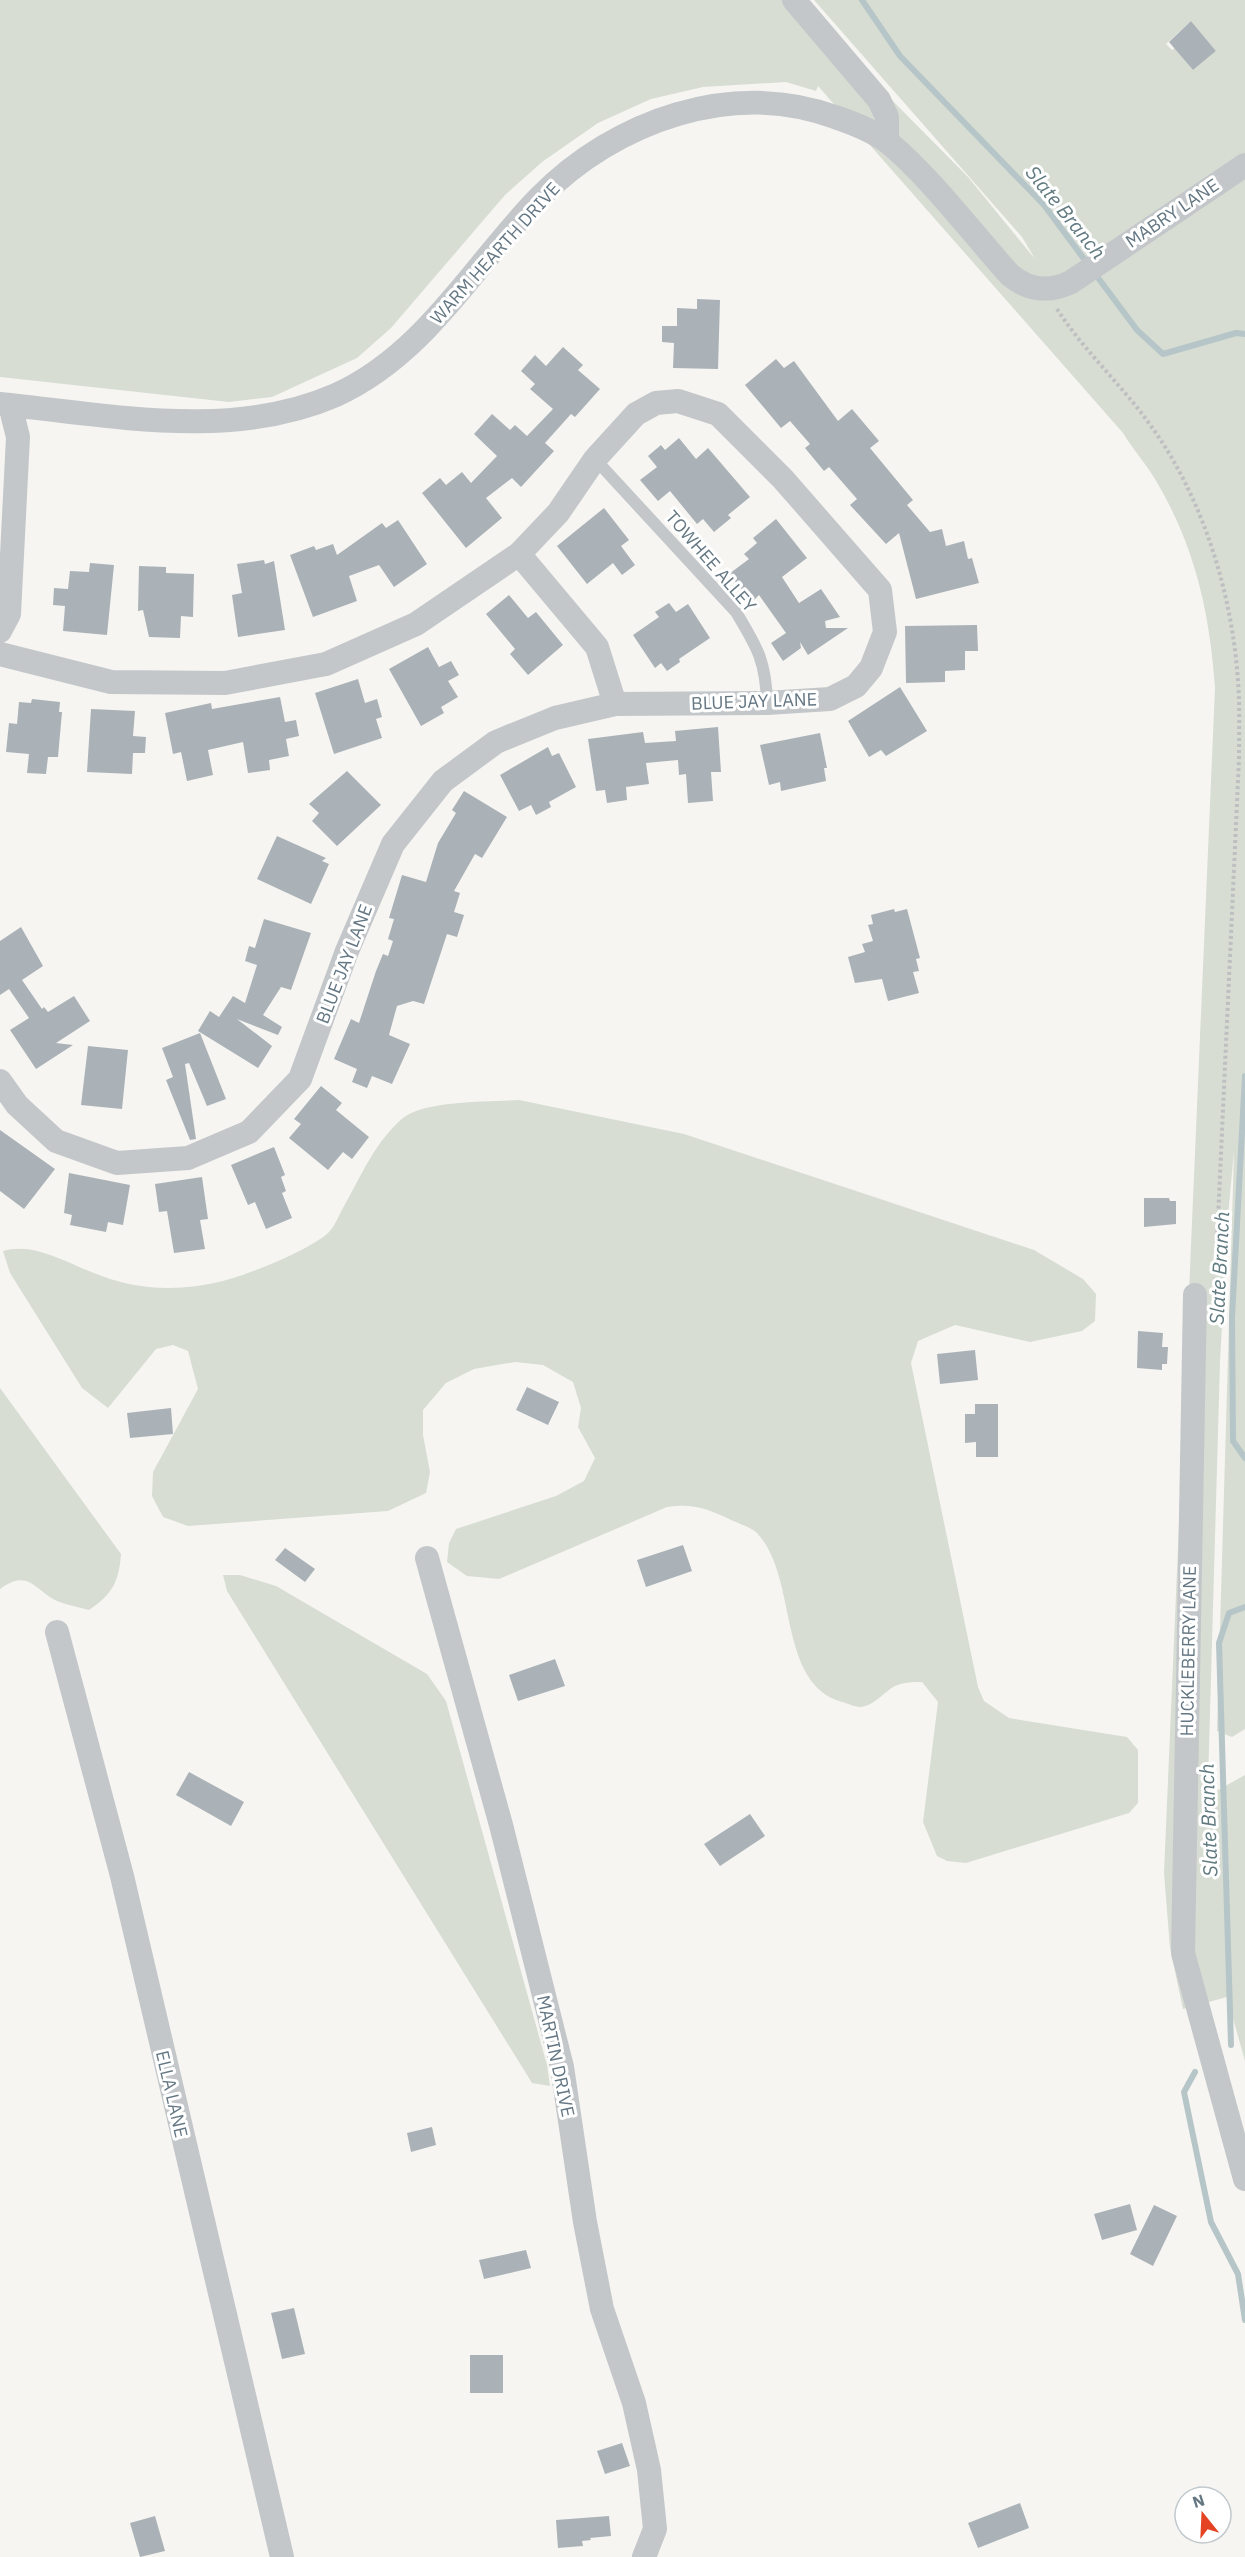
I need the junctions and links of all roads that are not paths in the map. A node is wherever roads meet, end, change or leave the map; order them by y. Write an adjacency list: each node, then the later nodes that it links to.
1 (794, 0): 2 (street)
2 (887, 141): 4 (street, WARM HEARTH DRIVE); 5 (street, WARM HEARTH DRIVE)
3 (1245, 165): 4 (street, MABRY LANE)
4 (1040, 289)
5 (5, 405): 6 (street); 9 (street)
6 (0, 433)
7 (595, 459): 8 (street, BLUE JAY LANE); 11 (lane, TOWHEE ALLEY); 11 (street, BLUE JAY LANE)
8 (519, 554): 10 (street, BLUE JAY LANE); 12 (street)
9 (0, 631)
10 (0, 654)
11 (767, 703): 12 (street, BLUE JAY LANE)
12 (615, 704): 13 (street, BLUE JAY LANE)
13 (0, 1081)
14 (1205, 1294): 17 (street, HUCKLEBERRY LANE)
15 (427, 1558): 19 (street, MARTIN DRIVE)
16 (57, 1632): 18 (street, ELLA LANE)
17 (1245, 2179)
18 (282, 2557)
19 (644, 2557)

